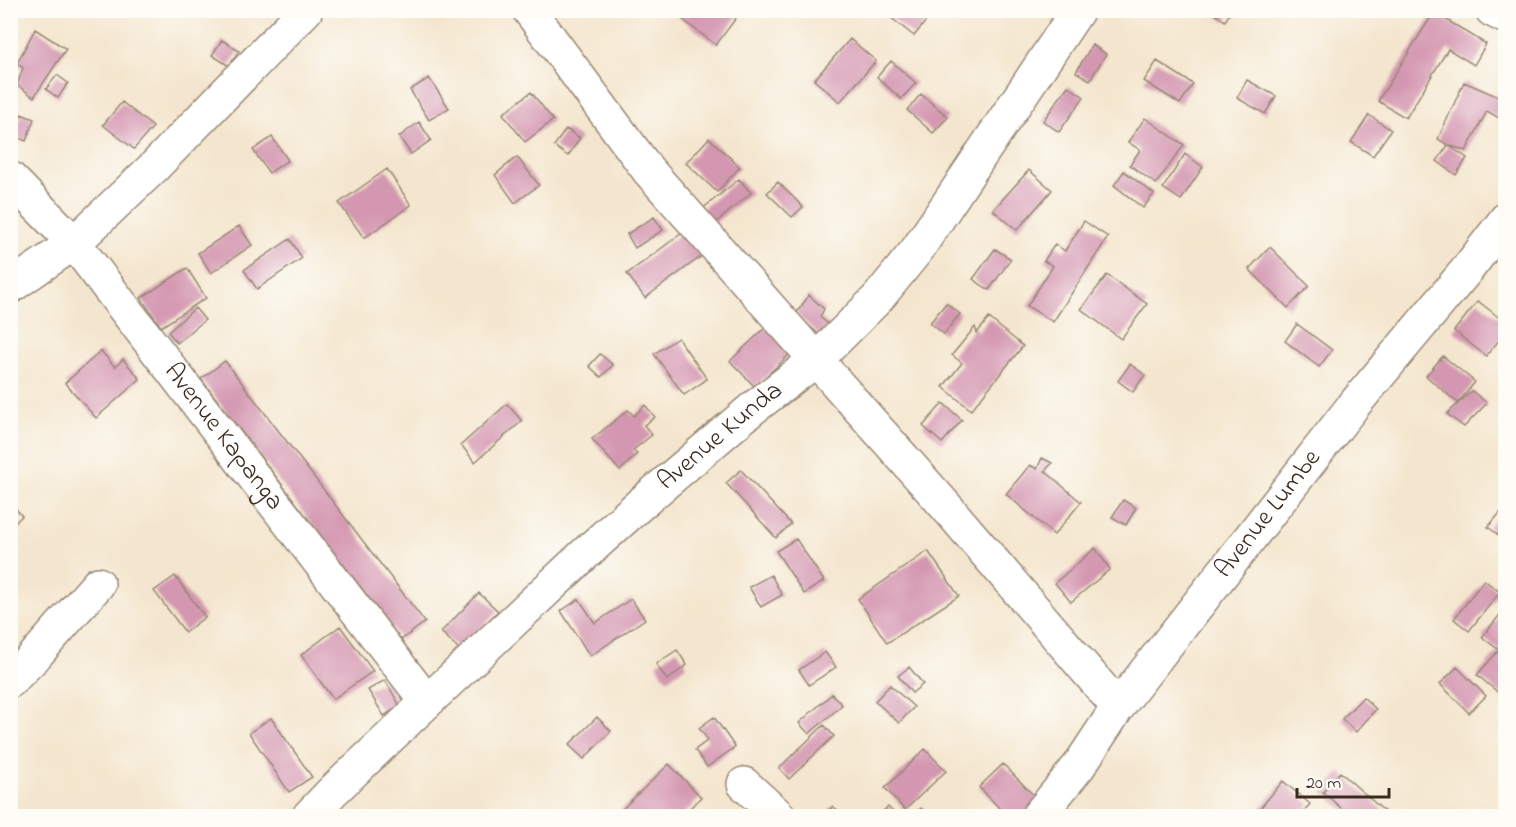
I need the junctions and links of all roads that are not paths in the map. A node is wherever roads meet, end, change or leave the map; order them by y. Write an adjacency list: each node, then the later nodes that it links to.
1 (306, 10): 8 (street)
2 (529, 10): 10 (street)
3 (1078, 10): 10 (street, Avenue Kunda)
4 (1492, 10): 5 (street)
5 (1506, 17)
6 (10, 178): 8 (street, Avenue Kapanga)
7 (1506, 219): 14 (street, Avenue Lumbe)
8 (74, 243): 9 (street); 13 (street, Avenue Kapanga)
9 (10, 287)
10 (816, 360): 13 (street, Avenue Kunda); 14 (street)
11 (98, 584): 12 (street)
12 (10, 681)
13 (426, 702): 16 (street, Avenue Kunda)
14 (1118, 707): 19 (street, Avenue Lumbe)
15 (744, 784): 18 (street)
16 (337, 804): 17 (street, Avenue Kunda)
17 (309, 816)
18 (779, 816)
19 (1038, 816)

